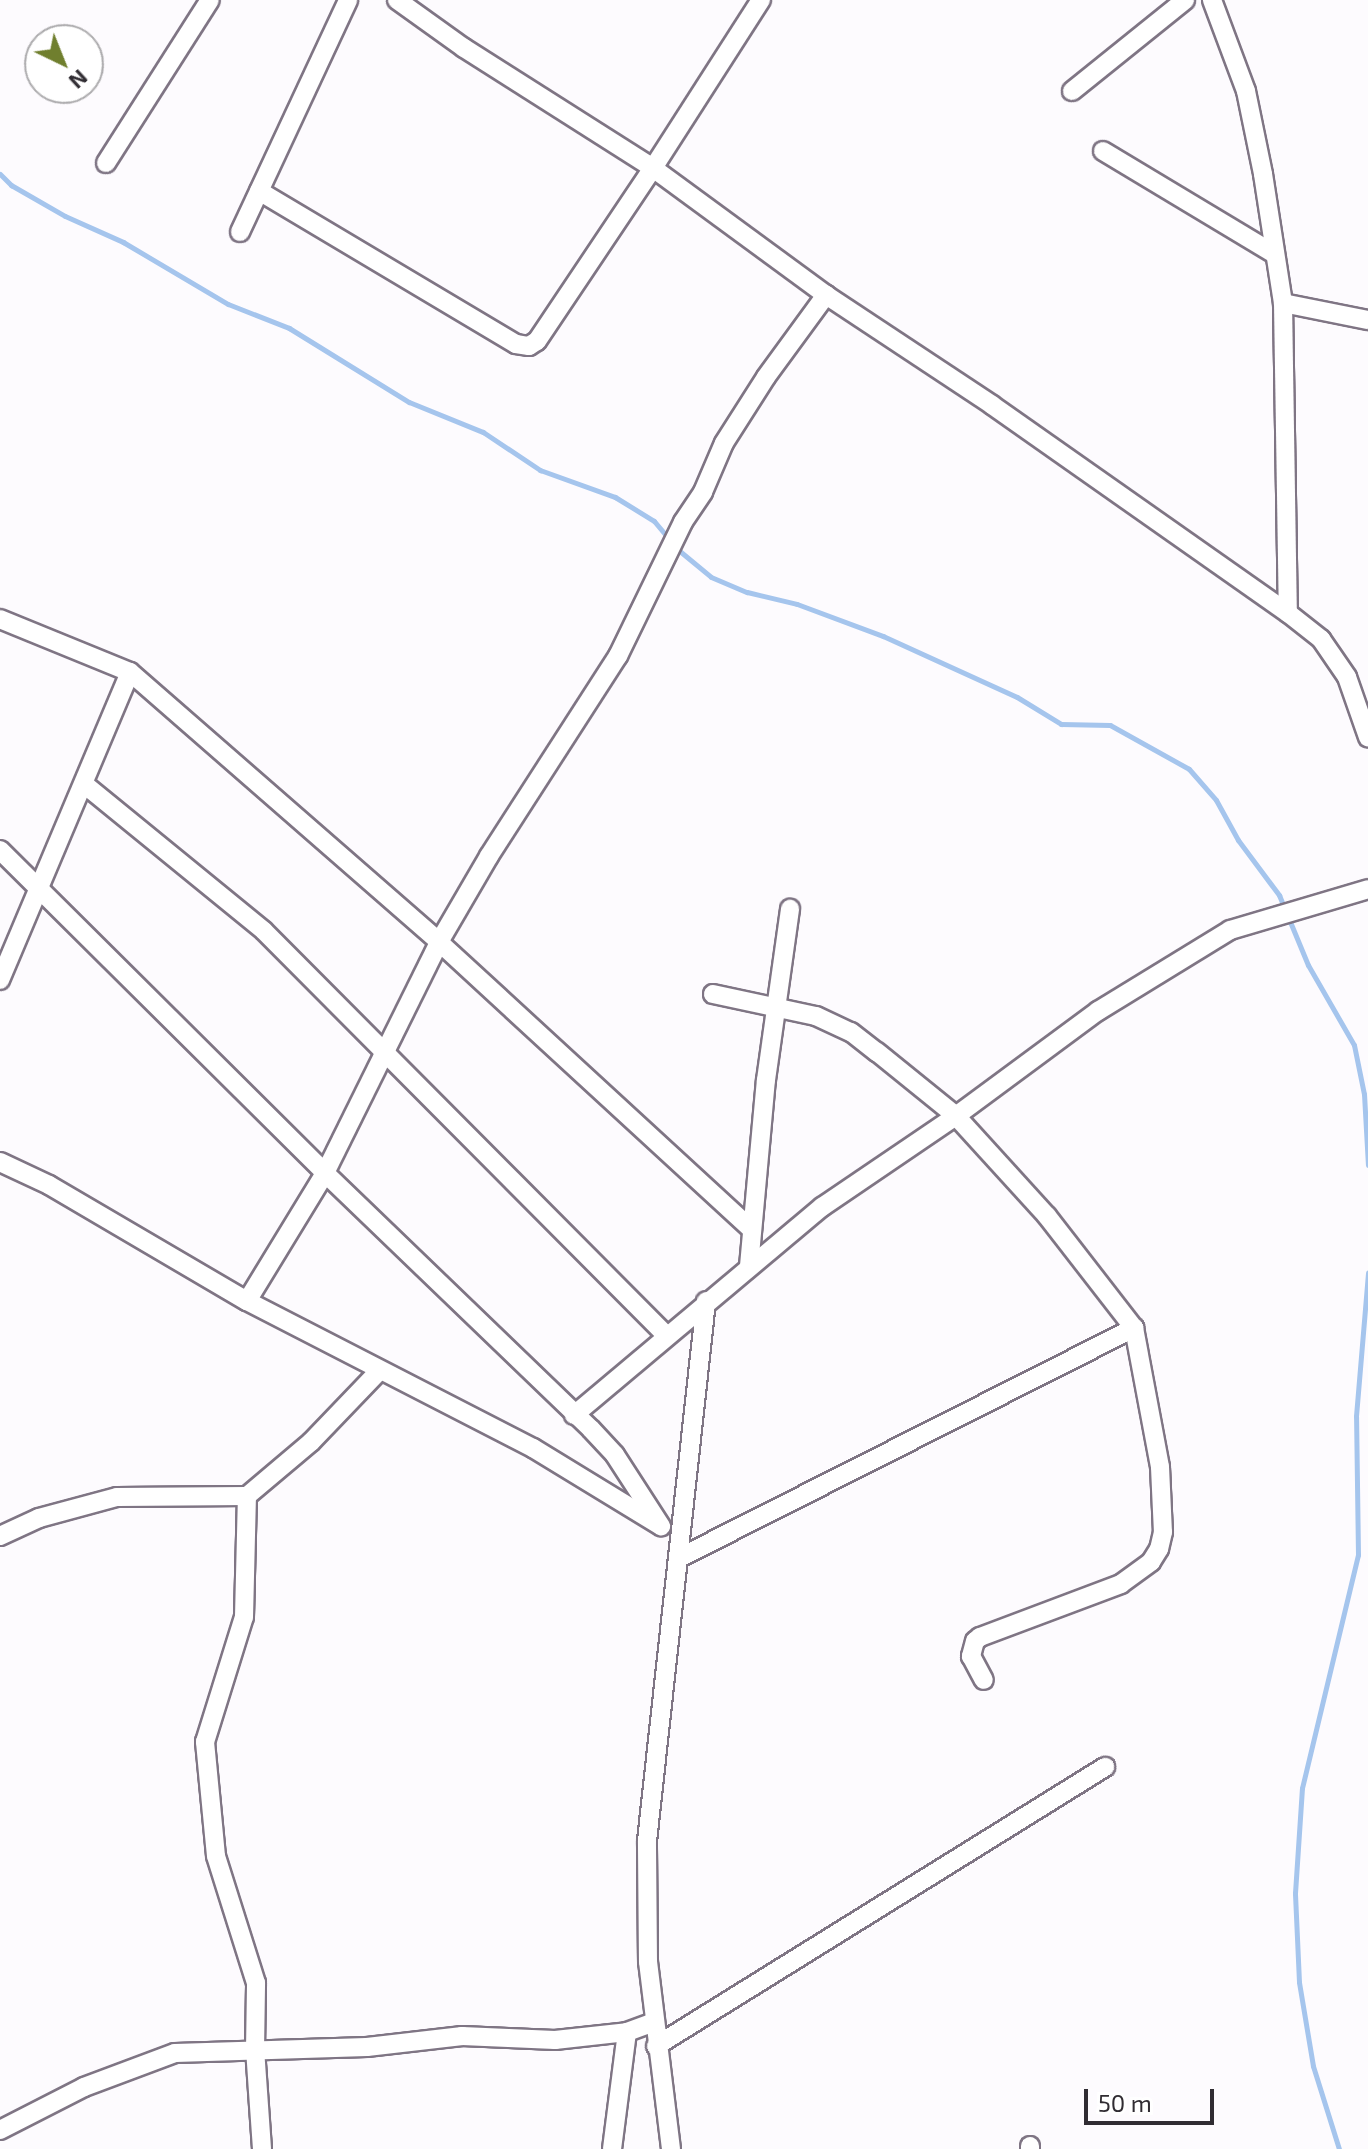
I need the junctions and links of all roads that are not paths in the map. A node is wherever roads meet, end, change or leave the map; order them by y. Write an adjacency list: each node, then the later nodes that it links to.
1 (210, 0): 9 (street)
2 (348, 0): 11 (street)
3 (397, 0): 10 (street)
4 (761, 0): 10 (street)
5 (1185, 0): 7 (street)
6 (1212, 0): 13 (street)
7 (1072, 91)
8 (1103, 151): 13 (street)
9 (106, 163)
10 (653, 168): 11 (street); 14 (street)
11 (259, 191): 12 (street)
12 (240, 232)
13 (1273, 253): 15 (street)
14 (826, 295): 17 (street); 26 (street)
15 (1283, 303): 16 (street); 17 (street)
16 (1368, 320)
17 (1288, 613): 20 (street)
18 (0, 619): 19 (street)
19 (130, 672): 21 (street); 26 (street)
20 (1368, 737)
21 (84, 784): 24 (street); 30 (street)
22 (0, 850): 24 (street)
23 (1368, 889): 31 (street)
24 (40, 890): 27 (street); 33 (street)
25 (790, 909): 29 (street)
26 (439, 942): 30 (street); 34 (street)
27 (0, 980)
28 (713, 994): 29 (street)
29 (776, 1008): 31 (street); 34 (street)
30 (382, 1052): 33 (street); 39 (street)
31 (956, 1116): 35 (street); 38 (street)
32 (0, 1162): 36 (street)
33 (325, 1173): 36 (street); 41 (street)
34 (752, 1230): 35 (street)
35 (749, 1266): 37 (street)
36 (247, 1301): 40 (street)
37 (706, 1301): 39 (street); 45 (street)
38 (1134, 1328): 45 (street); 46 (street)
39 (666, 1335): 41 (street)
40 (379, 1371): 42 (street); 43 (street)
41 (574, 1415): 43 (street)
42 (247, 1496): 44 (street); 51 (street)
43 (661, 1526): 45 (street)
44 (0, 1536)
45 (682, 1549): 48 (street)
46 (984, 1680)
47 (1105, 1767): 50 (street)
48 (654, 2022): 49 (street); 50 (street)
49 (627, 2032): 51 (street); 54 (street)
50 (656, 2046): 55 (street)
51 (255, 2050): 52 (street); 53 (street)
52 (0, 2130)
53 (262, 2149)
54 (612, 2149)
55 (671, 2149)

